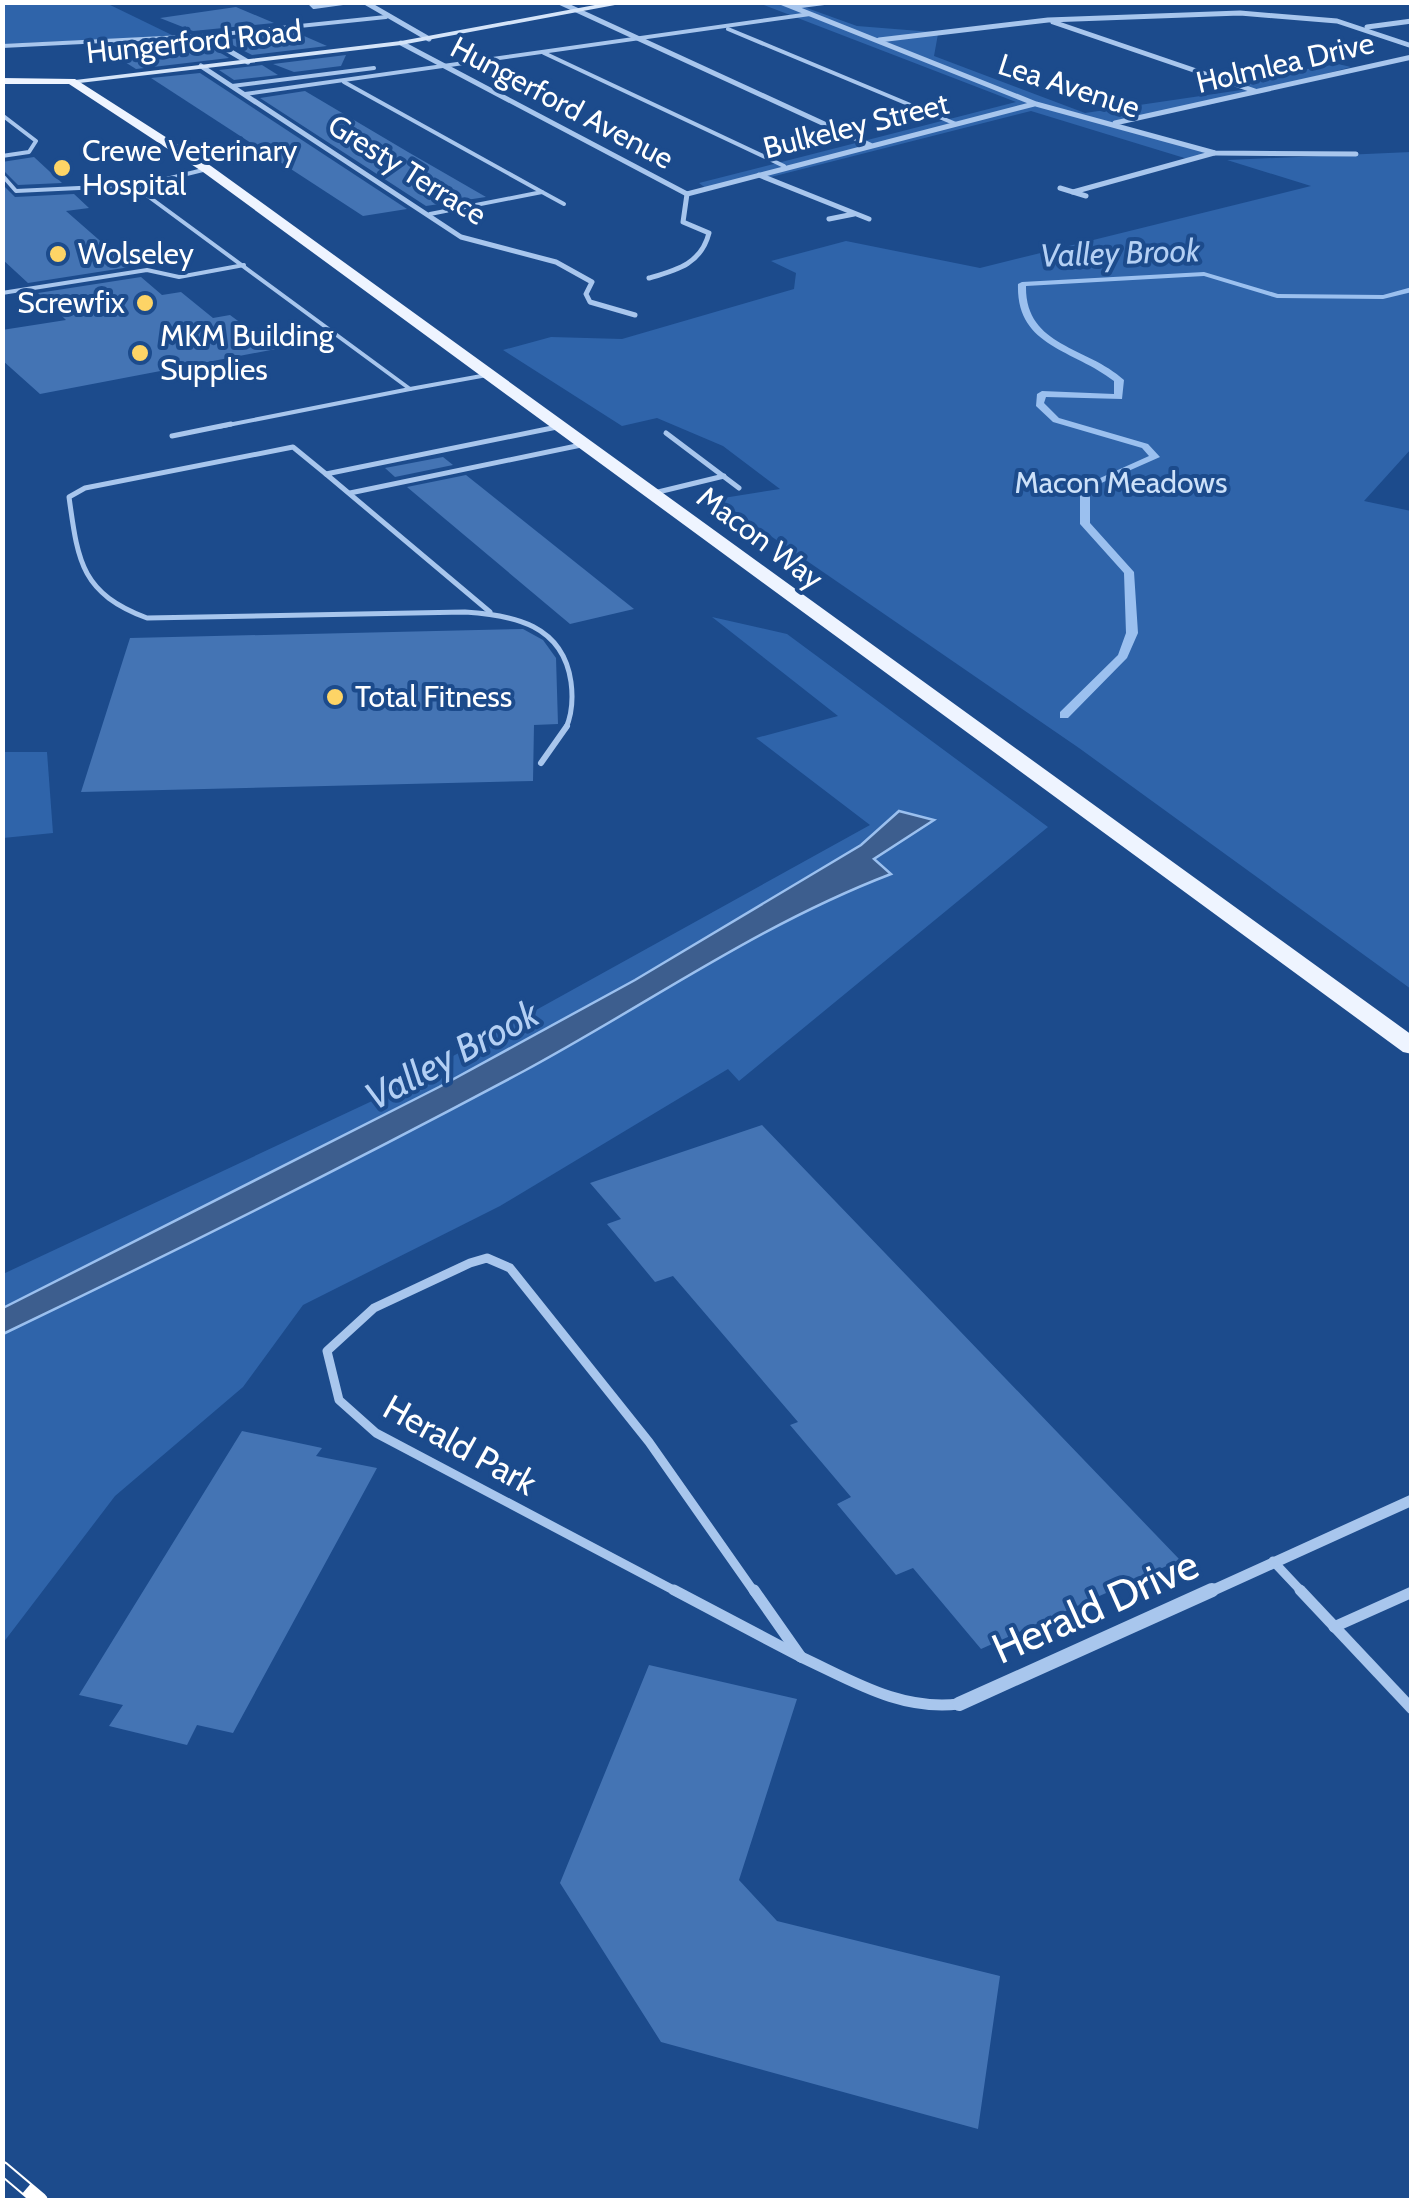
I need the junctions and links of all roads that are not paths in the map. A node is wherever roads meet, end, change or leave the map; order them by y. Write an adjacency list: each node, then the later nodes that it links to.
1 (308, 2): 2 (lane)
2 (350, 2)
3 (365, 2): 11 (street)
4 (558, 2): 9 (street)
5 (626, 2): 9 (street, Hungerford Road)
6 (780, 2): 8 (street, Lea Avenue)
7 (832, 2): 8 (lane)
8 (793, 8): 10 (street, Lea Avenue)
9 (578, 12): 17 (street, Hungerford Road); 18 (street)
10 (810, 14): 14 (lane); 19 (street, Lea Avenue)
11 (386, 16): 16 (lane); 17 (street)
12 (1048, 20): 15 (street); 19 (street); 33 (street)
13 (1412, 21): 15 (street)
14 (724, 27): 18 (lane); 37 (lane)
15 (1361, 28): 22 (street)
16 (204, 36): 21 (lane); 25 (street)
17 (428, 39): 20 (street, Hungerford Road)
18 (638, 40): 23 (lane); 39 (street)
19 (878, 40): 35 (street, Lea Avenue)
20 (400, 43): 25 (street, Hungerford Road); 27 (street, Hungerford Avenue)
21 (2, 46)
22 (1412, 46)
23 (544, 52): 27 (lane); 43 (lane)
24 (1412, 57): 33 (street, Holmlea Drive)
25 (248, 62): 26 (street, Hungerford Road)
26 (202, 66): 31 (street, Hungerford Road); 32 (street, Gresty Terrace)
27 (443, 66): 29 (lane); 51 (street, Hungerford Avenue)
28 (374, 68): 32 (lane)
29 (341, 80): 34 (lane); 49 (lane)
30 (2, 81): 31 (main road, Hungerford Road)
31 (71, 81): 44 (main road, Macon Way)
32 (232, 86): 34 (street, Gresty Terrace)
33 (1257, 91): 38 (street, Holmlea Drive)
34 (244, 94): 54 (street, Gresty Terrace)
35 (1036, 104): 37 (street, Bulkeley Street); 38 (street, Lea Avenue)
36 (2, 114): 42 (lane)
37 (956, 124): 39 (street, Bulkeley Street)
38 (1110, 124): 40 (street, Lea Avenue)
39 (871, 145): 43 (street, Bulkeley Street)
40 (1215, 153): 41 (street, Lea Avenue); 50 (street)
41 (1356, 154)
42 (2, 156)
43 (784, 166): 45 (street, Bulkeley Street)
44 (207, 169): 47 (lane); 62 (main road, Macon Way)
45 (758, 174): 51 (street, Bulkeley Street); 55 (street)
46 (2, 175): 47 (lane)
47 (142, 185): 58 (lane)
48 (1060, 188): 50 (street)
49 (542, 192): 53 (lane); 54 (lane)
50 (1072, 192): 52 (street)
51 (687, 194): 59 (street, Hungerford Avenue)
52 (1086, 196)
53 (564, 204)
54 (430, 214): 61 (street, Gresty Terrace)
55 (854, 214): 56 (street); 57 (street)
56 (869, 219)
57 (830, 220)
58 (244, 265): 60 (lane); 63 (lane)
59 (649, 278)
60 (2, 293)
61 (635, 314)
62 (490, 374): 63 (lane); 64 (main road, Macon Way)
63 (410, 389): 66 (lane)
64 (562, 426): 67 (main road, Macon Way); 68 (lane)
65 (666, 433): 69 (lane)
66 (172, 436)
67 (588, 444): 71 (lane); 72 (main road, Macon Way)
68 (326, 474): 71 (lane); 73 (lane)
69 (724, 476): 70 (lane); 72 (lane)
70 (739, 488)
71 (350, 493): 73 (lane)
72 (654, 493): 75 (main road, Macon Way)
73 (490, 612): 74 (lane)
74 (541, 763)
75 (1412, 1047)
76 (1412, 1500): 77 (street, Herald Drive)
77 (1273, 1562): 79 (lane); 81 (street, Herald Drive)
78 (1412, 1592): 79 (lane)
79 (1334, 1627): 82 (lane)
80 (801, 1657): 80 (lane, Herald Park); 81 (lane, Herald Drive)
81 (958, 1704)
82 (1412, 1709)

